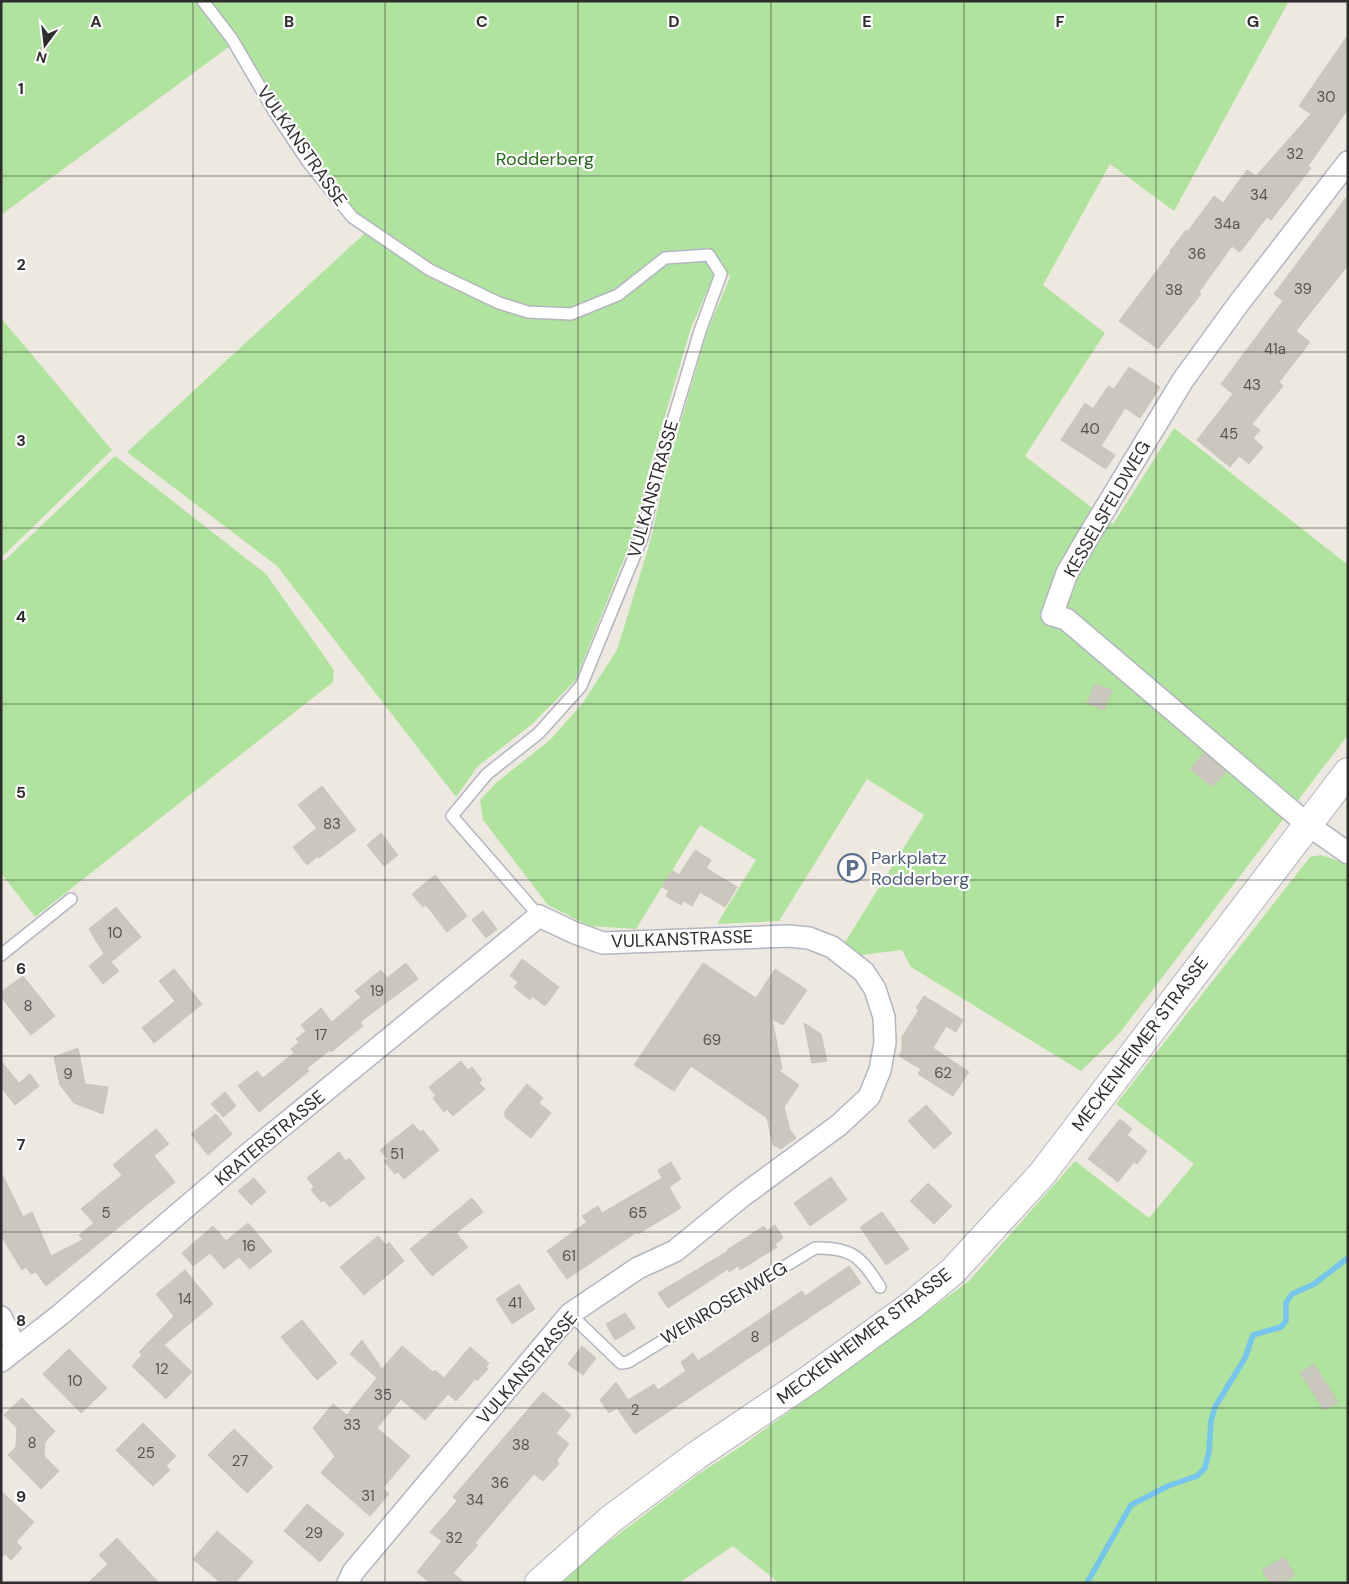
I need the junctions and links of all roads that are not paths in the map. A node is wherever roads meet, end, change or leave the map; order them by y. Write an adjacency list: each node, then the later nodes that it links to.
1 (203, 1): 7 (lane, VULKANSTRASSE)
2 (1348, 162): 4 (street, KESSELSFELDWEG)
3 (1348, 772): 4 (main road, MECKENHEIMER STRASSE)
4 (1308, 825): 5 (street); 14 (main road, MECKENHEIMER STRASSE)
5 (1348, 853)
6 (71, 899): 8 (lane)
7 (539, 916): 10 (street, VULKANSTRASSE); 12 (street, KRATERSTRASSE)
8 (1, 954)
9 (880, 1287): 10 (lane, WEINROSENWEG)
10 (570, 1314): 13 (street, VULKANSTRASSE)
11 (1, 1317): 12 (street)
12 (9, 1355)
13 (348, 1583)
14 (539, 1583)

